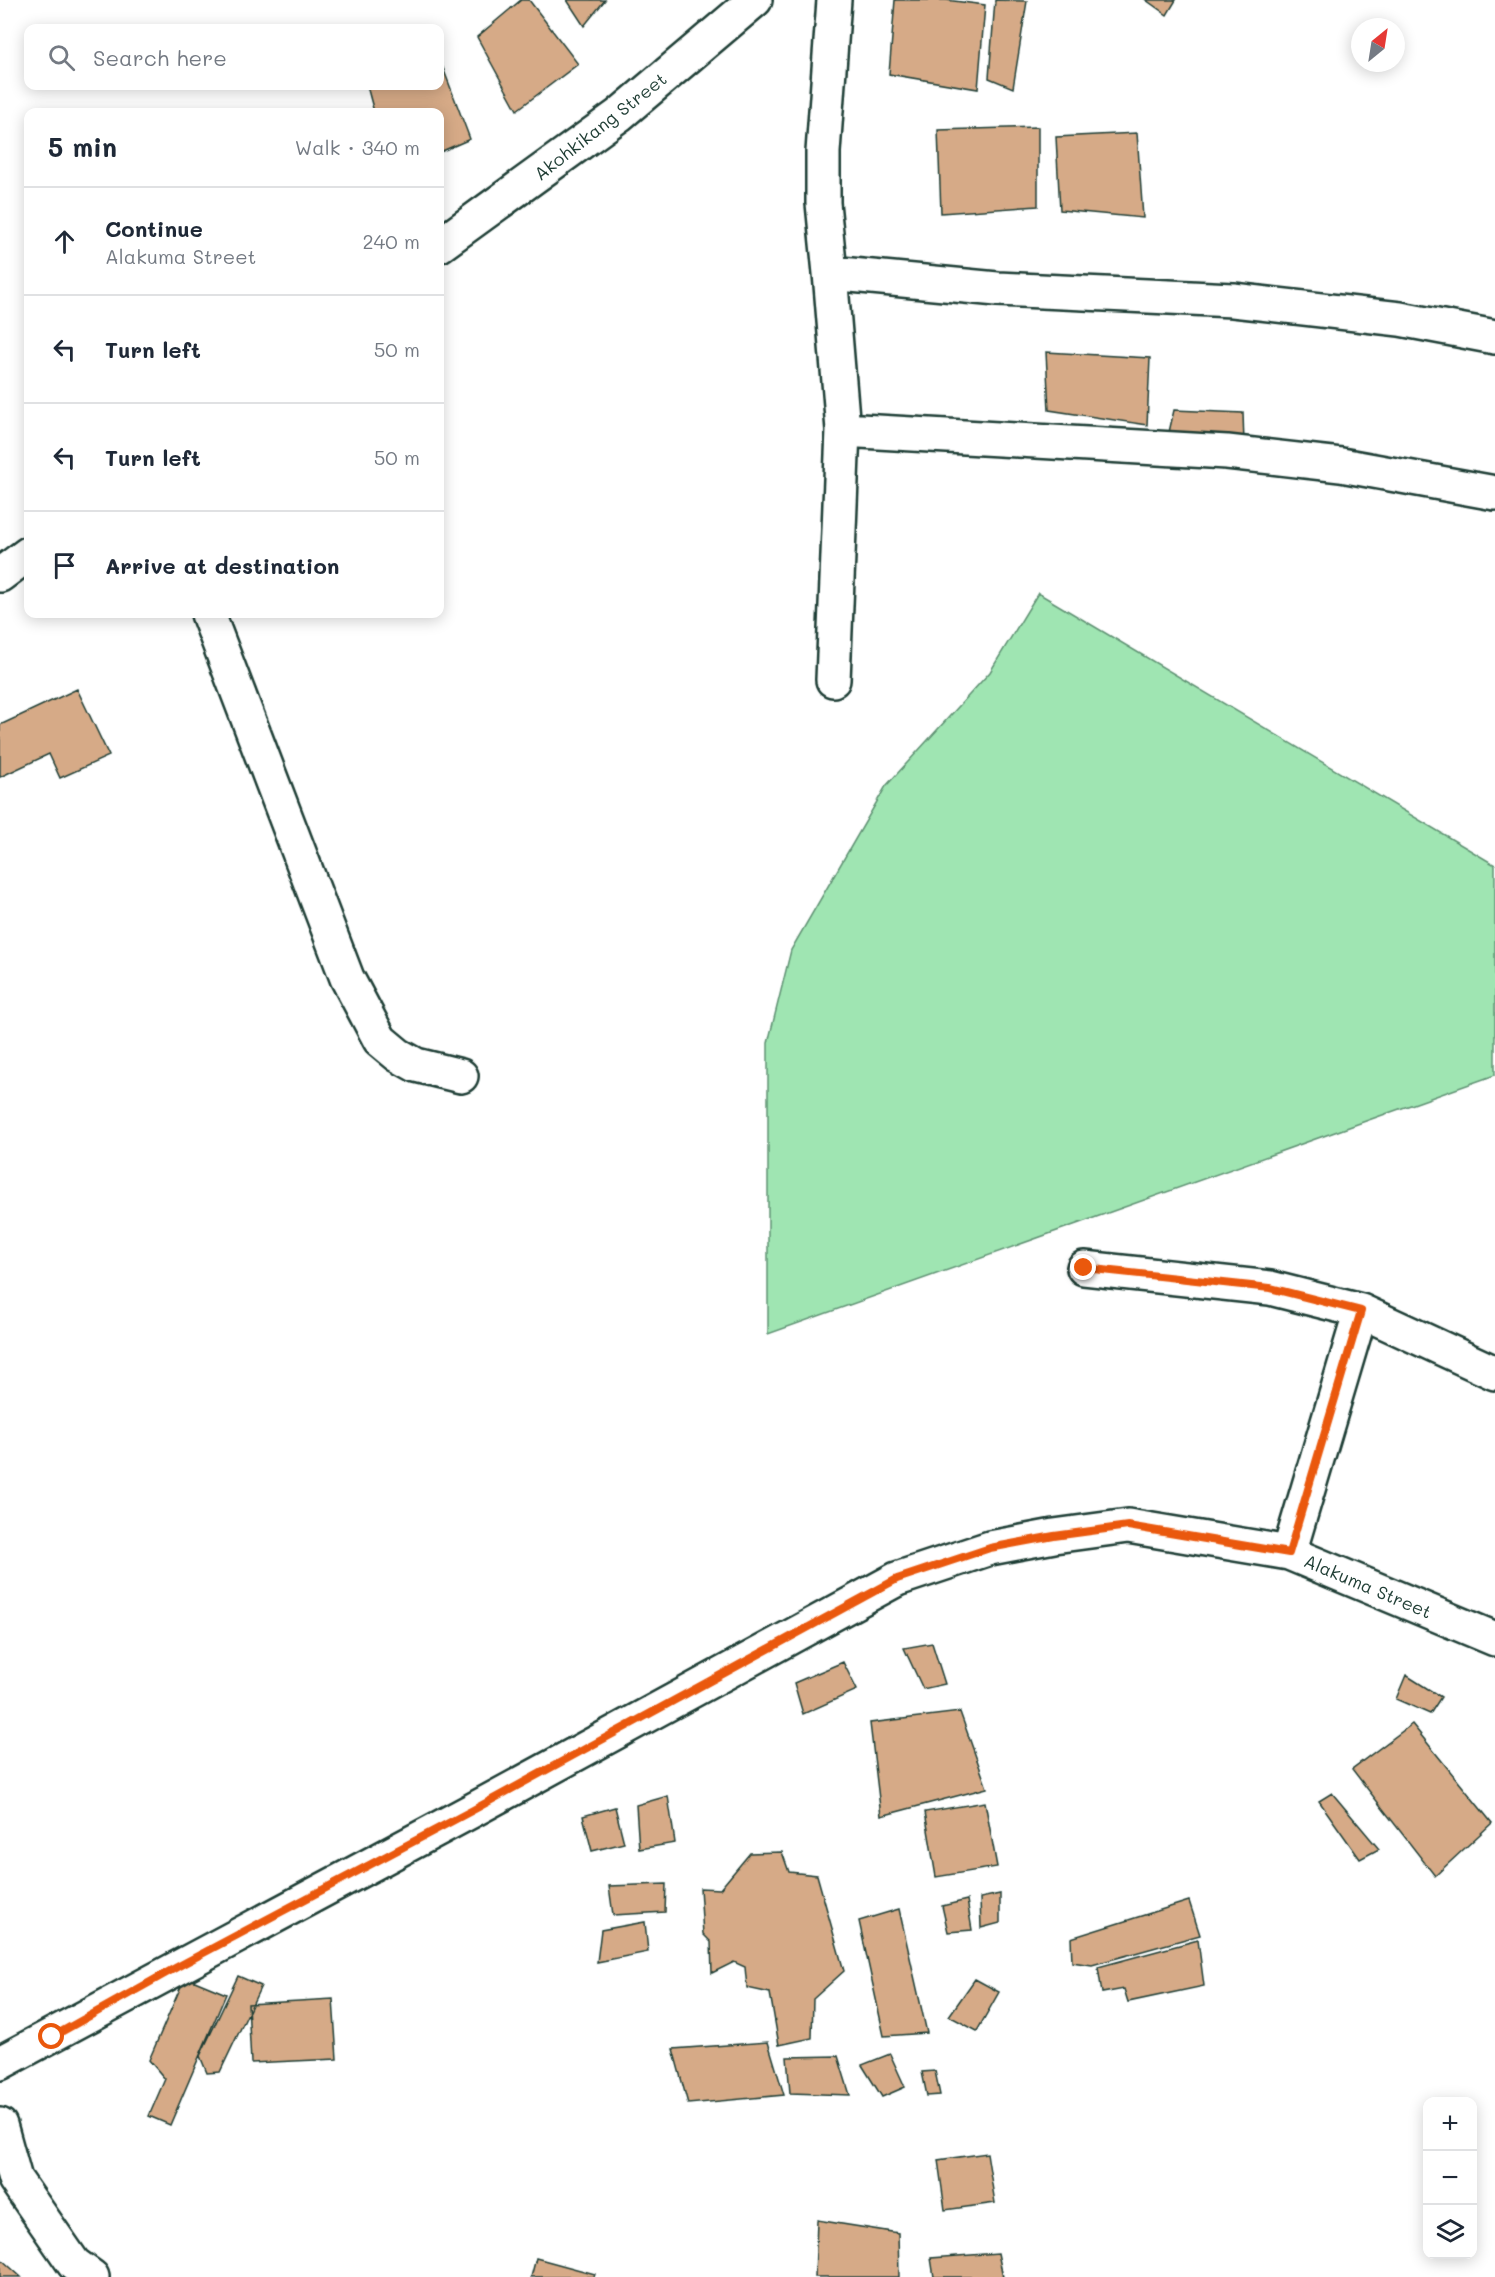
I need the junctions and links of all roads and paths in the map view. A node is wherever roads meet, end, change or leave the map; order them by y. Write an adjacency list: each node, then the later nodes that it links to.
1 (755, 0): 3 (street, Akohkikang Street)
2 (834, 0): 4 (street)
3 (444, 242)
4 (830, 273): 5 (street); 6 (street)
5 (1495, 337)
6 (843, 430): 7 (street); 11 (street)
7 (1495, 493)
8 (24, 557): 9 (street)
9 (0, 575)
10 (210, 618): 12 (street)
11 (833, 680)
12 (461, 1076)
13 (1084, 1268): 14 (street)
14 (1361, 1311): 15 (street); 16 (street)
15 (1495, 1373)
16 (1289, 1553): 17 (street, Alakuma Street); 18 (street, Alakuma Street)
17 (1495, 1639)
18 (0, 2063)
19 (0, 2124): 20 (street)
20 (92, 2277)

